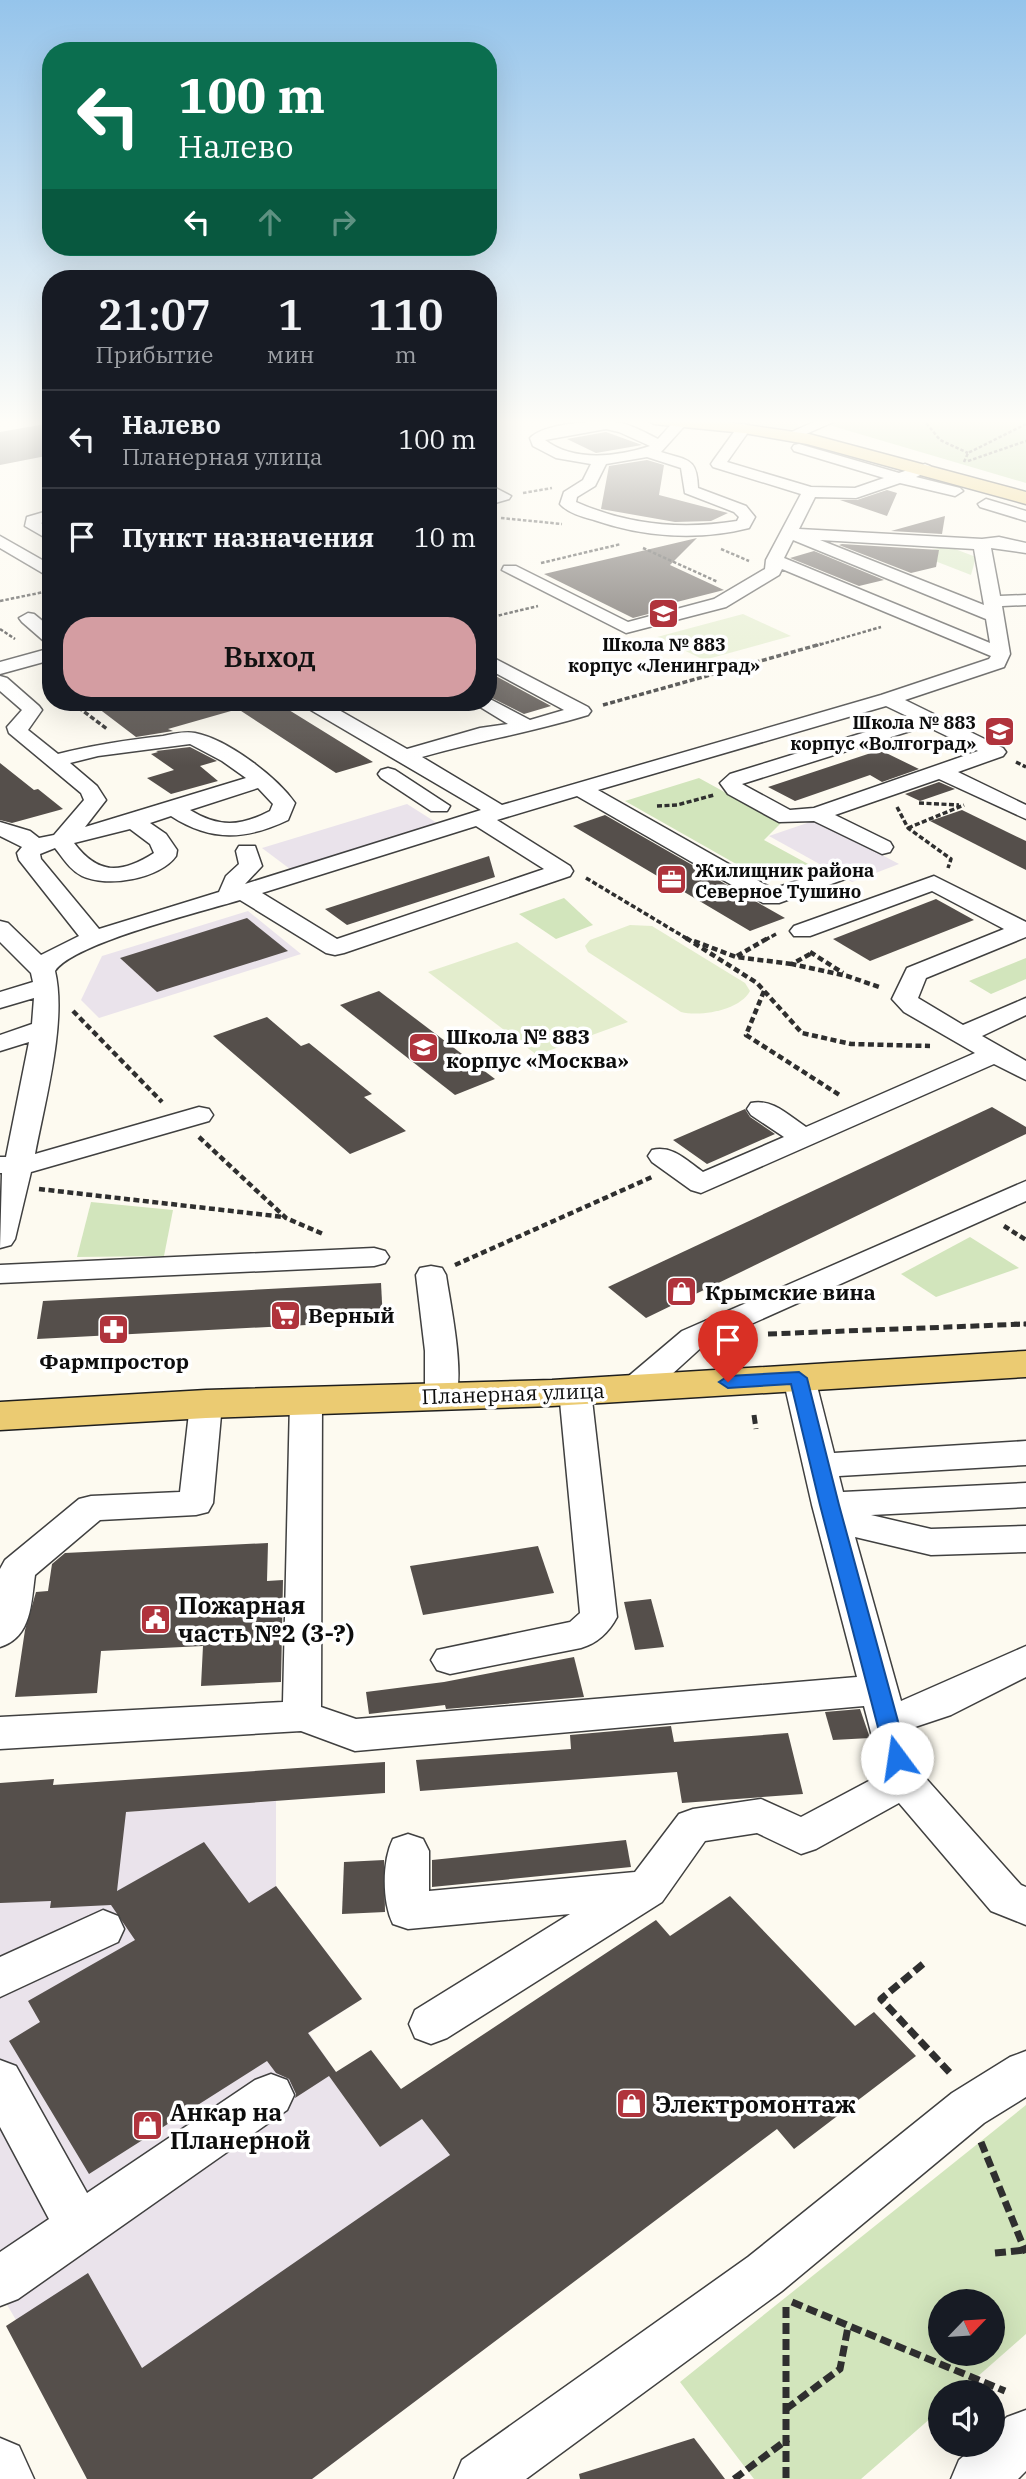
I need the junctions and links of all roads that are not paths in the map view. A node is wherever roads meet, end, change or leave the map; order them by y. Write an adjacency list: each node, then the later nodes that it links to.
1 (788, 535): 9 (street)
2 (793, 535): 10 (street)
3 (816, 535): 6 (street)
4 (967, 535): 7 (street)
5 (0, 541): 11 (street)
6 (950, 543): 7 (street); 10 (street)
7 (991, 543): 8 (street); 14 (street)
8 (1026, 548)
9 (774, 560): 12 (street); 17 (street)
10 (866, 565): 14 (street)
11 (42, 567)
12 (510, 570)
13 (1026, 600): 14 (street)
14 (994, 608): 17 (street)
15 (28, 618): 16 (street)
16 (42, 630)
17 (1001, 654): 22 (street)
18 (42, 656): 20 (street)
19 (497, 666): 26 (street)
20 (0, 668)
21 (0, 682): 28 (street)
22 (888, 699): 25 (street); 32 (street)
23 (497, 710): 26 (street)
24 (326, 711): 27 (street)
25 (927, 719): 29 (street); 35 (street)
26 (528, 727): 27 (street)
27 (405, 757): 36 (street)
28 (54, 761): 31 (street); 39 (street)
29 (940, 772): 34 (street); 35 (street)
30 (388, 774): 36 (street)
31 (261, 780): 33 (street); 33 (street)
32 (582, 790): 36 (street); 43 (street)
33 (173, 808): 37 (street)
34 (1026, 813)
35 (817, 814): 41 (street)
36 (481, 818): 44 (street); 44 (street)
37 (134, 821): 39 (street); 39 (street)
38 (0, 829): 40 (street)
39 (61, 840): 40 (street)
40 (35, 846): 46 (street)
41 (882, 847)
42 (275, 858): 44 (street)
43 (837, 874)
44 (235, 893): 46 (street)
45 (0, 928): 48 (street)
46 (94, 938): 48 (street)
47 (806, 942): 53 (street)
48 (45, 978): 49 (street); 51 (street)
49 (0, 1000)
50 (1026, 1006): 53 (street)
51 (43, 1029): 52 (street); 59 (street)
52 (0, 1043)
53 (980, 1045): 54 (street); 57 (street)
54 (1026, 1072)
55 (761, 1109): 57 (street)
56 (190, 1118): 59 (street)
57 (803, 1138): 58 (street)
58 (669, 1161)
59 (11, 1173): 61 (street)
60 (1026, 1190): 67 (street)
61 (0, 1239)
62 (374, 1257): 63 (street)
63 (0, 1274)
64 (431, 1275): 69 (street)
65 (1026, 1364): 66 (main road, Планерная улица)
66 (799, 1378): 67 (main road, Планерная улица); 74 (street)
67 (636, 1388): 68 (main road, Планерная улица)
68 (575, 1391): 69 (main road, Планерная улица); 79 (street)
69 (440, 1396): 70 (main road, Планерная улица)
70 (306, 1401): 71 (main road, Планерная улица); 82 (street)
71 (206, 1404): 72 (main road, Планерная улица); 78 (street)
72 (0, 1416)
73 (1026, 1453): 74 (street)
74 (820, 1466): 76 (street)
75 (1026, 1495): 76 (street)
76 (832, 1512): 77 (street); 81 (street)
77 (1026, 1539)
78 (0, 1633)
79 (450, 1660)
80 (1026, 1661): 81 (street)
81 (884, 1705): 82 (street); 84 (street)
82 (302, 1716): 83 (street)
83 (0, 1733)
84 (904, 1781): 86 (street); 87 (street)
85 (408, 1851): 86 (street)
86 (647, 1889): 90 (street)
87 (1026, 1907)
88 (103, 1928): 89 (street)
89 (0, 1978)
90 (431, 2024)
91 (1026, 2072): 99 (street)
92 (0, 2081): 94 (street)
93 (271, 2095): 94 (street)
94 (79, 2227): 95 (street)
95 (0, 2281)
96 (1016, 2413): 100 (street)
97 (0, 2465): 98 (street)
98 (7, 2479)
99 (481, 2479)
100 (978, 2479)

